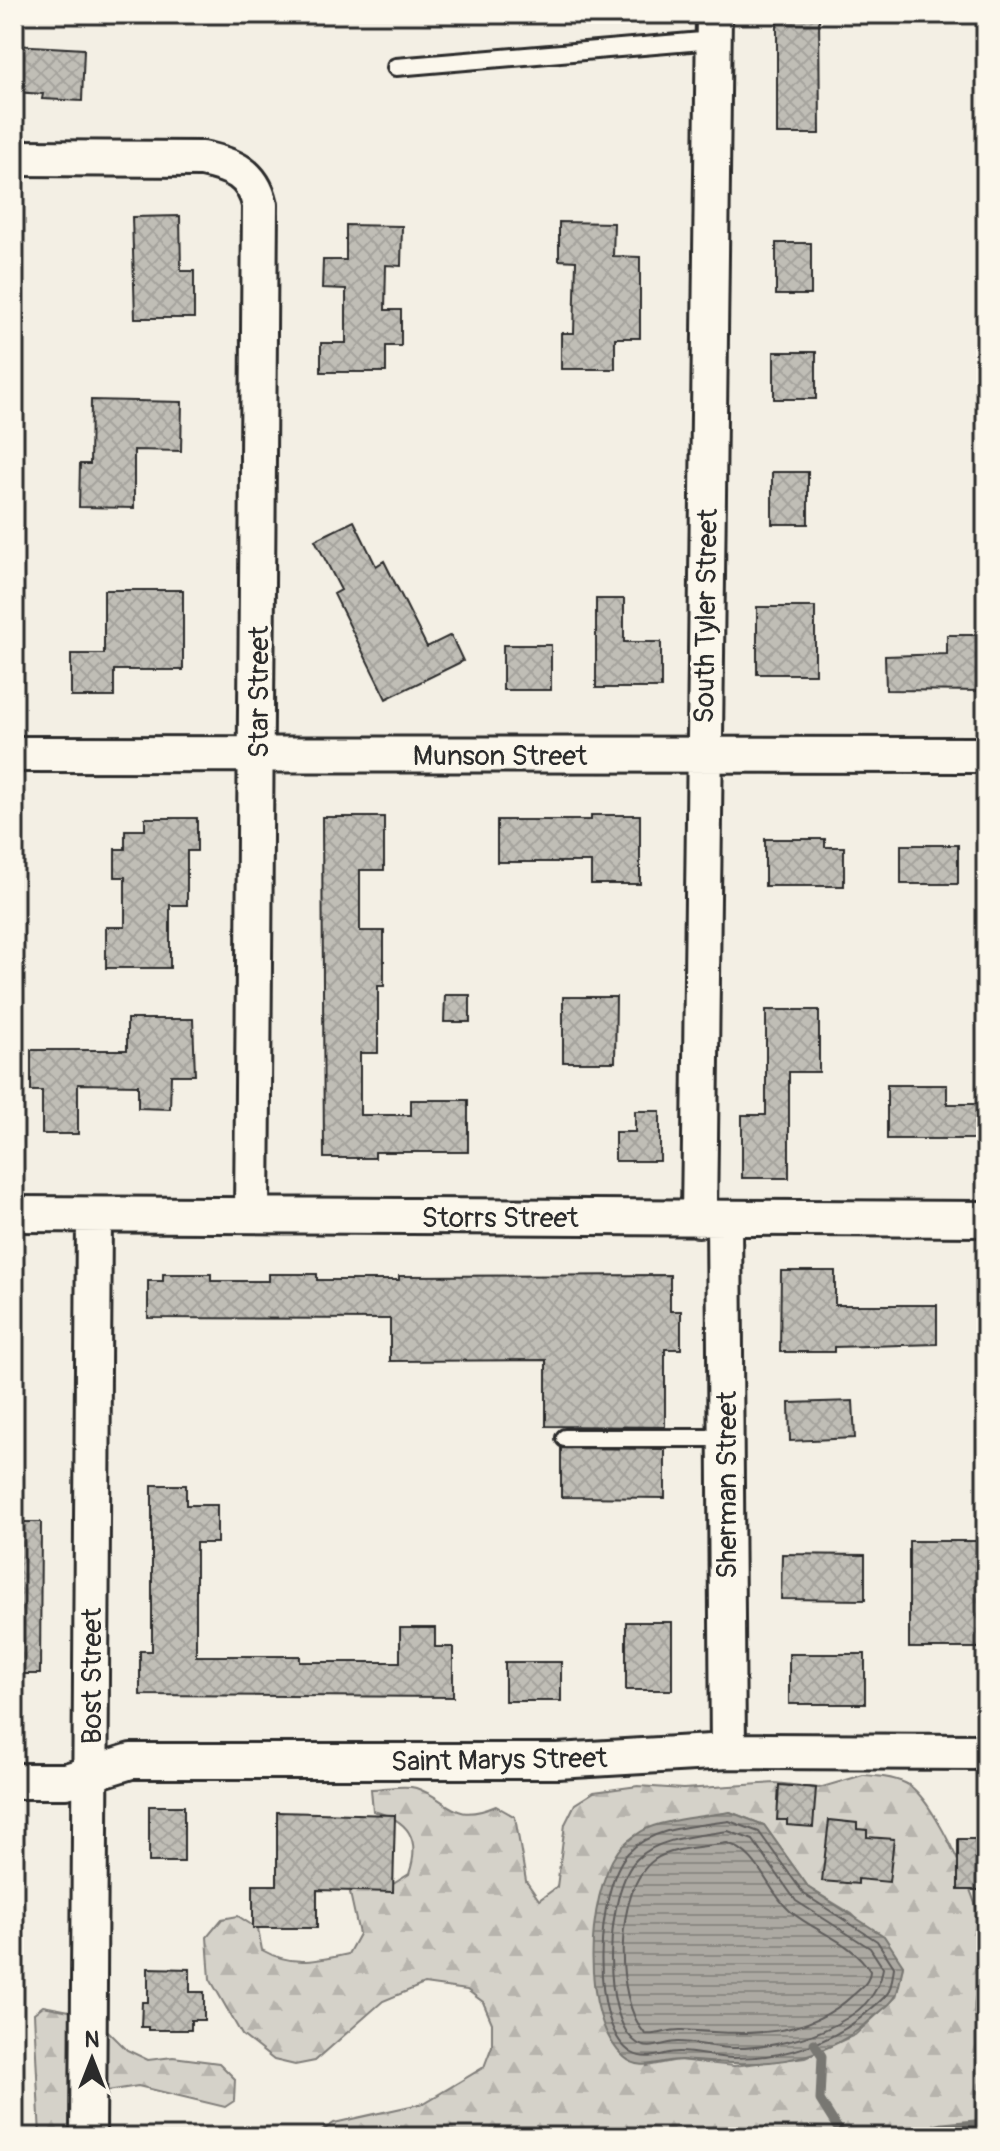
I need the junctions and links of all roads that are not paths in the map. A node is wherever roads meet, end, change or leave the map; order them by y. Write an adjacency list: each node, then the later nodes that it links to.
1 (714, 27): 2 (lane); 6 (street, South Tyler Street)
2 (396, 67)
3 (14, 158): 5 (street, Star Street)
4 (14, 754): 5 (street, Munson Street)
5 (258, 754): 6 (street, Munson Street); 10 (street, Star Street)
6 (703, 755): 7 (street, Munson Street); 11 (street, South Tyler Street)
7 (986, 755)
8 (14, 1214): 9 (street, Storrs Street)
9 (94, 1215): 10 (street, Storrs Street); 17 (street, Bost Street)
10 (252, 1215): 11 (street, Storrs Street)
11 (712, 1219): 12 (street, Storrs Street); 14 (street, Sherman Street)
12 (986, 1219)
13 (565, 1438): 14 (lane)
14 (726, 1438): 15 (street, Sherman Street)
15 (728, 1751): 16 (street, Saint Marys Street); 17 (street, Saint Marys Street)
16 (986, 1752)
17 (91, 1773): 18 (street, Saint Marys Street); 19 (street, Bost Street)
18 (14, 1781)
19 (88, 2137)

